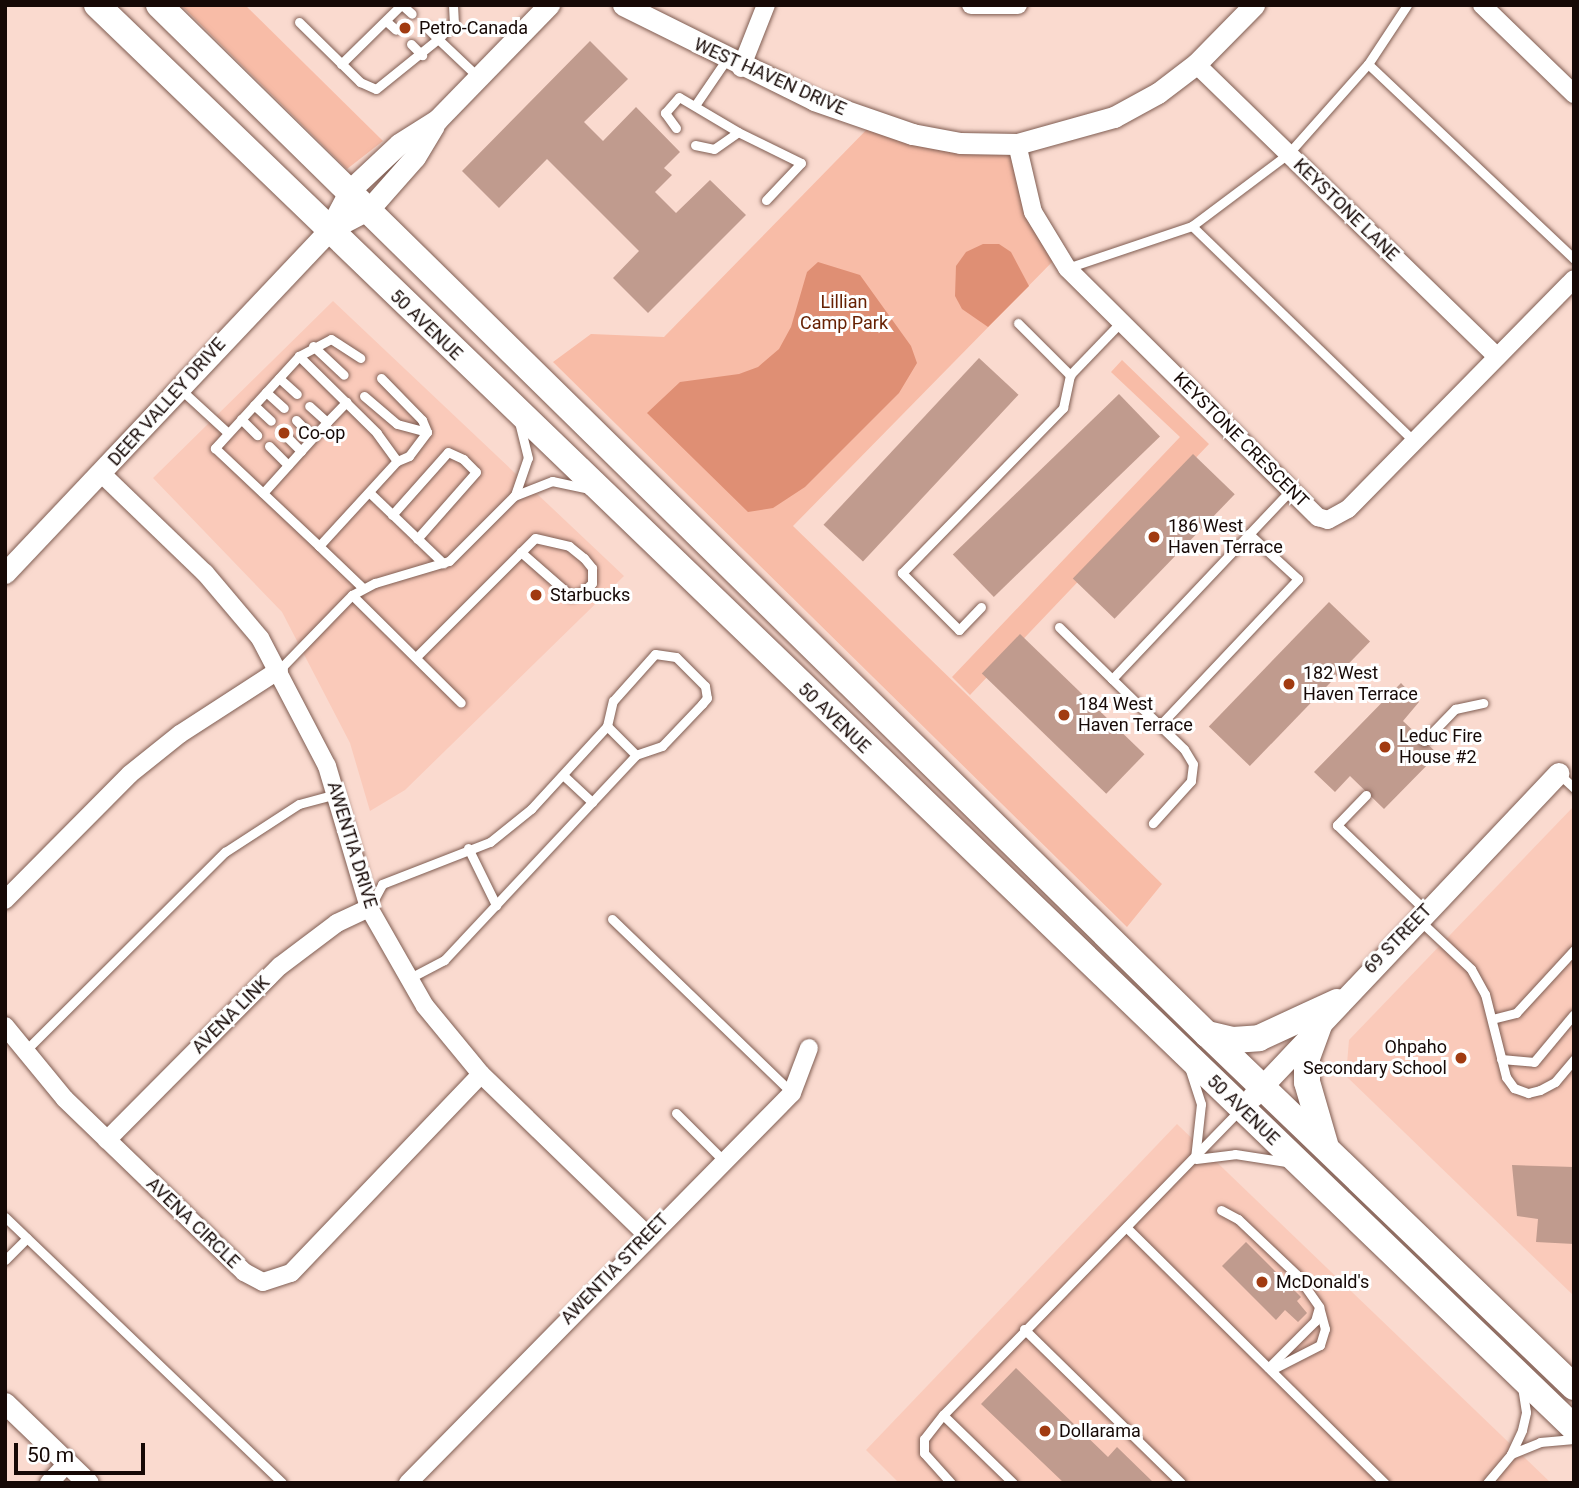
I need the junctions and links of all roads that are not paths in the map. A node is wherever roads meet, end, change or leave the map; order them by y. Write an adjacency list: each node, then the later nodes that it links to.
1 (97, 5): 36 (main road, 50 AVENUE)
2 (159, 5): 33 (main road, 50 AVENUE)
3 (402, 5): 13 (lane); 14 (lane)
4 (453, 5): 18 (lane)
5 (549, 5): 25 (street, DEER VALLEY DRIVE)
6 (624, 5): 22 (street, WEST HAVEN DRIVE)
7 (766, 5): 22 (street)
8 (971, 5): 9 (street)
9 (1018, 5)
10 (1254, 5): 23 (street, WEST HAVEN DRIVE)
11 (1407, 5): 24 (lane)
12 (1482, 5): 26 (street)
13 (412, 14)
14 (386, 20): 17 (lane); 21 (lane)
15 (299, 22): 21 (lane)
16 (427, 28): 18 (lane)
17 (396, 30)
18 (438, 39): 20 (lane); 25 (lane)
19 (411, 44): 20 (lane)
20 (422, 55): 21 (lane)
21 (341, 64)
22 (733, 64): 27 (lane); 30 (street, WEST HAVEN DRIVE)
23 (1196, 64): 30 (street, WEST HAVEN DRIVE); 32 (street, KEYSTONE LANE)
24 (1368, 64): 32 (lane); 37 (lane)
25 (478, 77): 33 (street, DEER VALLEY DRIVE)
26 (1574, 93)
27 (696, 104): 28 (lane); 29 (lane)
28 (676, 128)
29 (738, 132): 31 (lane); 34 (lane)
30 (1017, 144): 38 (street, KEYSTONE CRESCENT)
31 (695, 145)
32 (1288, 154): 35 (lane); 44 (street, KEYSTONE LANE)
33 (360, 200): 36 (street, DEER VALLEY DRIVE); 119 (main road, 50 AVENUE)
34 (766, 200)
35 (1192, 226): 38 (lane); 68 (lane)
36 (329, 230): 50 (street, DEER VALLEY DRIVE); 58 (main road, 50 AVENUE)
37 (1574, 259)
38 (1066, 268): 41 (street, KEYSTONE CRESCENT)
39 (1574, 279): 44 (street, KEYSTONE CRESCENT)
40 (1017, 323): 47 (lane)
41 (1121, 323): 47 (lane); 74 (street, KEYSTONE CRESCENT)
42 (313, 346): 43 (lane); 45 (lane); 46 (lane)
43 (299, 356): 48 (lane); 54 (lane)
44 (1497, 357): 68 (street, KEYSTONE CRESCENT)
45 (360, 358)
46 (344, 375)
47 (1070, 375): 88 (lane)
48 (279, 377): 51 (lane); 52 (lane)
49 (381, 378): 64 (lane)
50 (178, 387): 65 (lane); 73 (street, DEER VALLEY DRIVE)
51 (266, 392): 55 (lane); 57 (lane)
52 (297, 394)
53 (364, 396): 64 (lane)
54 (346, 402): 62 (lane); 71 (lane)
55 (254, 405): 59 (lane); 61 (lane)
56 (309, 406): 62 (lane)
57 (284, 408)
58 (516, 412): 77 (main road, 50 AVENUE); 78 (lane)
59 (241, 419): 65 (lane); 66 (lane)
60 (296, 420): 67 (lane)
61 (271, 421)
62 (327, 422): 67 (lane)
63 (282, 432): 70 (lane)
64 (427, 432): 71 (lane)
65 (228, 433): 76 (lane)
66 (257, 435)
67 (313, 437): 70 (lane)
68 (1414, 441): 74 (street, KEYSTONE CRESCENT)
69 (269, 446): 72 (lane)
70 (301, 451): 72 (lane)
71 (397, 461): 75 (lane)
72 (288, 465): 76 (lane)
73 (102, 474): 85 (street, DEER VALLEY DRIVE); 91 (street, AWENTIA DRIVE)
74 (1291, 490): 80 (lane)
75 (369, 492): 79 (lane); 82 (lane)
76 (263, 493): 82 (lane)
77 (599, 493): 78 (lane); 120 (main road, 50 AVENUE)
78 (514, 496): 84 (lane)
79 (392, 515): 81 (lane); 81 (lane)
80 (1249, 534): 92 (lane); 95 (lane)
81 (417, 538): 84 (lane)
82 (318, 546): 86 (lane)
83 (521, 552): 83 (lane); 90 (lane)
84 (443, 564): 86 (lane)
85 (5, 573)
86 (363, 587): 87 (lane)
87 (352, 594): 90 (lane); 91 (lane)
88 (981, 607)
89 (1059, 627): 92 (lane)
90 (416, 657): 94 (lane)
91 (279, 670): 102 (street, AWENTIA DRIVE); 107 (street)
92 (1112, 679): 95 (lane)
93 (1483, 702): 97 (lane)
94 (461, 703)
95 (1160, 725): 105 (lane)
96 (607, 726): 98 (lane); 98 (lane); 100 (lane)
97 (1424, 741)
98 (636, 755): 104 (lane)
99 (1558, 773): 101 (lane); 110 (street, 69 STREET)
100 (563, 775): 104 (lane); 106 (lane)
101 (1574, 788)
102 (337, 794): 109 (street, AWENTIA DRIVE); 122 (lane)
103 (1366, 795): 110 (lane)
104 (592, 802): 108 (lane)
105 (1153, 823)
106 (468, 848): 108 (lane); 109 (lane)
107 (5, 900)
108 (496, 905): 113 (lane)
109 (369, 908): 113 (street, AWENTIA DRIVE); 130 (street, AVENA LINK)
110 (1421, 914): 114 (street, 69 STREET); 116 (lane)
111 (612, 919): 127 (lane)
112 (1574, 950): 116 (lane)
113 (408, 979): 125 (street, AWENTIA DRIVE)
114 (1338, 1002): 117 (street, 69 STREET); 119 (main road)
115 (1574, 1014): 123 (lane)
116 (1492, 1019): 123 (lane)
117 (1319, 1025): 126 (street, 69 STREET); 131 (main road)
118 (5, 1026): 122 (street, AVENA CIRCLE)
119 (1207, 1034): 126 (main road, 50 AVENUE)
120 (1174, 1045): 128 (main road, 50 AVENUE); 133 (lane)
121 (809, 1048): 127 (street, AWENTIA STREET)
122 (24, 1052): 130 (street, AVENA CIRCLE)
123 (1501, 1059): 124 (lane)
124 (1574, 1059)
125 (481, 1074): 130 (street, AVENA CIRCLE); 138 (street, AWENTIA DRIVE)
126 (1261, 1087): 128 (street, 69 STREET); 131 (main road, 50 AVENUE)
127 (792, 1093): 132 (street, AWENTIA STREET)
128 (1242, 1109): 133 (lane); 134 (main road, 50 AVENUE)
129 (676, 1113): 132 (lane)
130 (107, 1140)
131 (1326, 1149): 145 (main road, 50 AVENUE)
132 (722, 1159): 138 (street, AWENTIA STREET)
133 (1195, 1159): 134 (lane); 137 (lane)
134 (1300, 1164): 144 (main road, 50 AVENUE)
135 (1221, 1210): 141 (lane)
136 (5, 1217): 139 (lane)
137 (1127, 1228): 142 (lane); 143 (lane)
138 (647, 1236): 155 (street, AWENTIA STREET)
139 (27, 1238): 140 (lane); 154 (lane)
140 (5, 1260)
141 (1316, 1300): 143 (lane); 143 (lane)
142 (1024, 1329): 147 (lane); 158 (lane)
143 (1270, 1369): 159 (lane)
144 (1516, 1372): 148 (main road, 50 AVENUE); 150 (lane)
145 (1574, 1387)
146 (5, 1403): 151 (street)
147 (943, 1415): 156 (lane); 157 (lane)
148 (1574, 1428)
149 (1574, 1439): 150 (lane)
150 (1511, 1454): 160 (lane)
151 (68, 1464): 152 (street); 153 (street)
152 (49, 1483)
153 (88, 1483)
154 (282, 1483)
155 (408, 1483)
156 (951, 1483)
157 (1013, 1483)
158 (1181, 1483)
159 (1385, 1483)
160 (1487, 1483)

